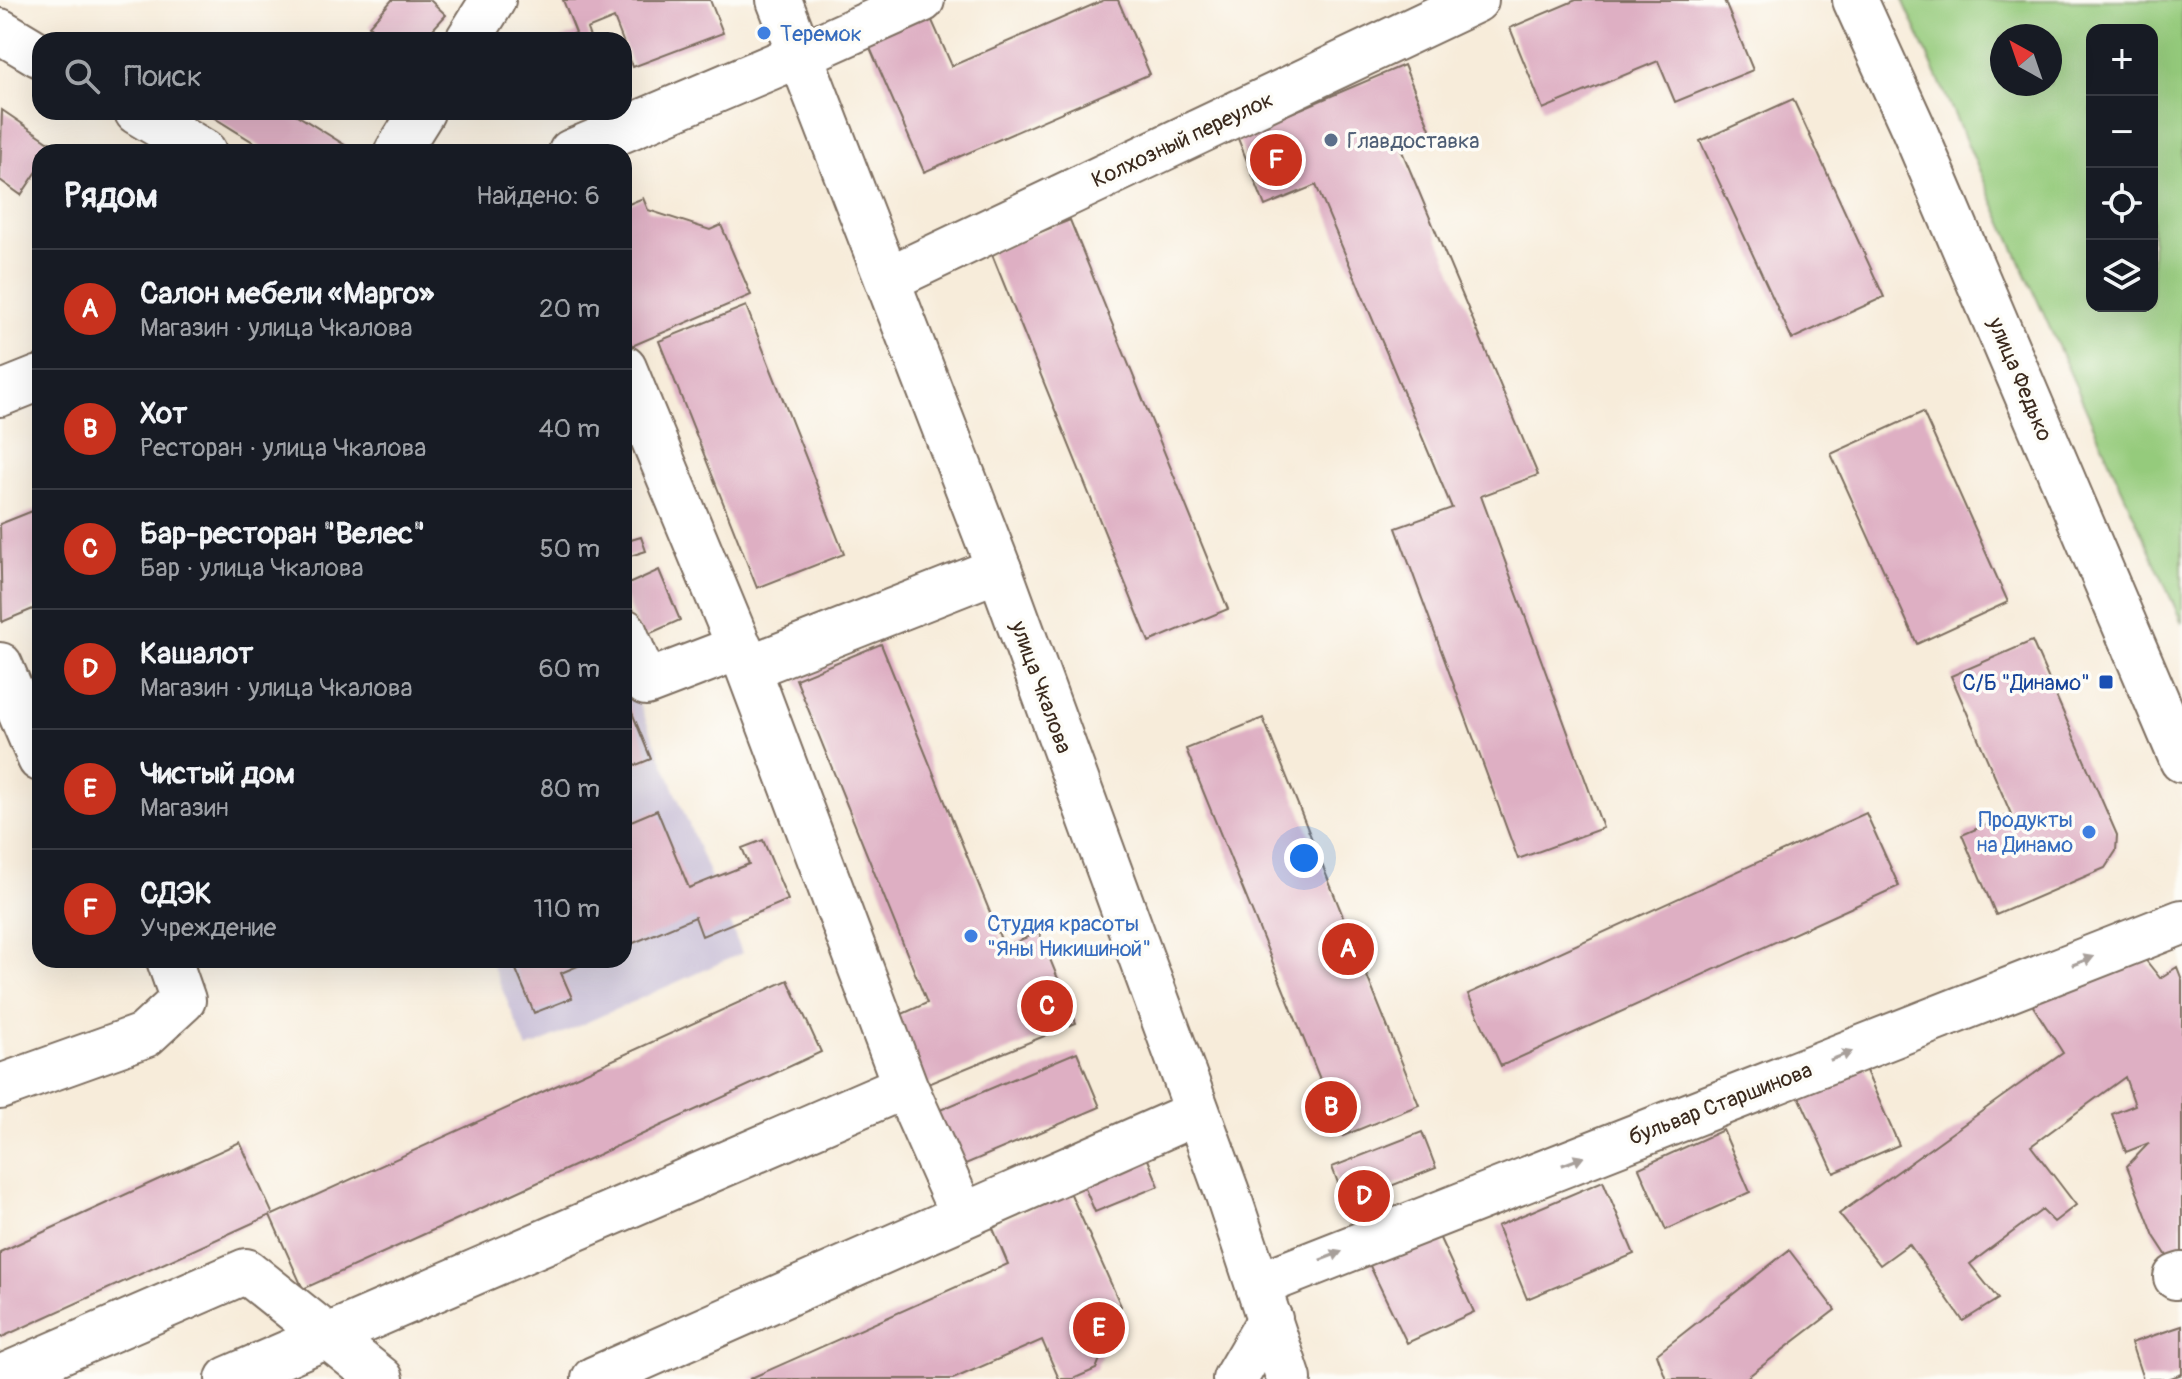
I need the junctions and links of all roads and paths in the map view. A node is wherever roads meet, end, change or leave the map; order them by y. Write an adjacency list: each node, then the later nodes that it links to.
1 (493, 0): 7 (main road)
2 (779, 0): 9 (main road, улица Чкалова)
3 (922, 0): 9 (main road)
4 (1476, 0): 15 (main road, Колхозный переулок)
5 (1855, 0): 24 (main road, улица Федько)
6 (0, 31): 8 (main road)
7 (473, 32)
8 (32, 50)
9 (802, 54): 14 (main road); 15 (main road, улица Чкалова)
10 (150, 120): 12 (main road)
11 (417, 120): 13 (main road)
12 (191, 144)
13 (402, 144)
14 (590, 144)
15 (888, 279): 19 (main road, улица Чкалова)
16 (32, 381): 18 (main road)
17 (632, 387): 21 (main road)
18 (0, 394)
19 (999, 569): 21 (main road); 29 (main road, улица Чкалова)
20 (632, 650): 21 (main road)
21 (744, 658): 27 (main road)
22 (0, 665): 23 (main road)
23 (32, 740)
24 (2182, 760)
25 (2182, 922): 31 (main road, бульвар Старшинова, one-way to 25)
26 (172, 968): 28 (main road)
27 (905, 1086): 30 (main road); 32 (main road)
28 (0, 1087)
29 (1196, 1113): 30 (main road); 31 (main road, улица Чкалова)
30 (963, 1216): 36 (main road)
31 (1264, 1302): 37 (main road); 38 (main road, улица Чкалова)
32 (329, 1335): 33 (main road); 34 (main road); 35 (main road)
33 (0, 1378)
34 (228, 1379)
35 (381, 1379)
36 (594, 1379)
37 (1235, 1379)
38 (1289, 1379)

